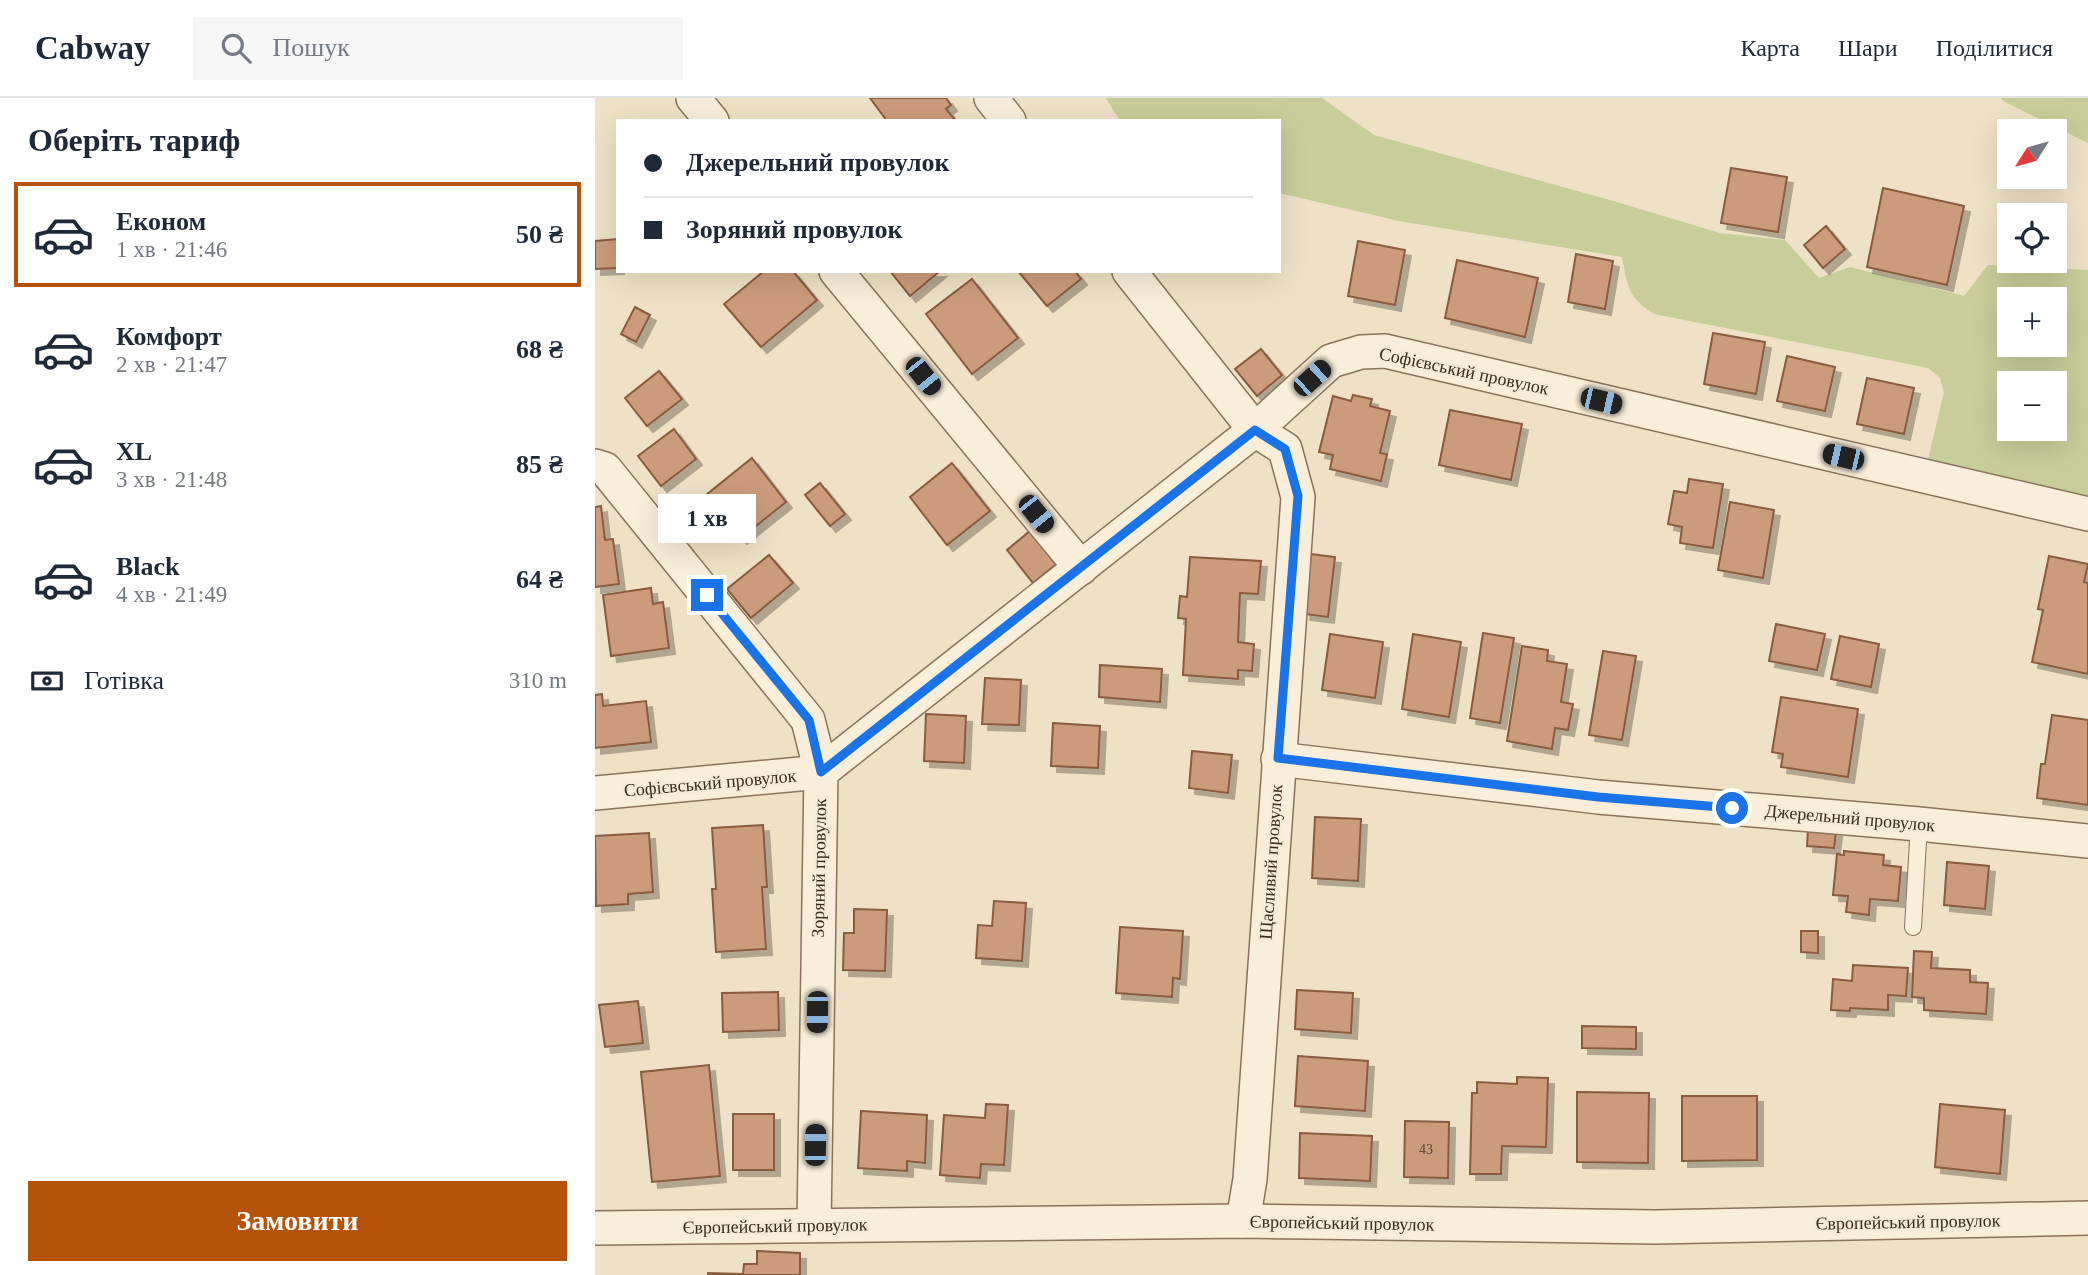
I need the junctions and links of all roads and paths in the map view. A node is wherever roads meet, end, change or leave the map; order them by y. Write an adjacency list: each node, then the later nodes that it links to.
1 (693, 98): 3 (street)
2 (991, 98): 4 (street)
3 (710, 119)
4 (1007, 119)
5 (838, 273): 10 (street)
6 (1131, 273): 7 (street, Щасливий провулок)
7 (1255, 430): 9 (street, Софієвський провулок); 10 (street, Софієвський провулок); 11 (street, Щасливий провулок)
8 (595, 466): 12 (street, Зоряний провулок)
9 (2088, 514)
10 (1081, 568): 12 (street, Софієвський провулок)
11 (1278, 758): 14 (street, Джерельний провулок); 18 (street, Щасливий провулок)
12 (821, 772): 13 (street, Софієвський провулок); 19 (street, Зоряний провулок)
13 (595, 793)
14 (1919, 824): 15 (street, Джерельний провулок); 16 (lane)
15 (2088, 841)
16 (1913, 927)
17 (2088, 1218): 18 (street, Європейський провулок)
18 (1243, 1221): 19 (street, Європейський провулок)
19 (814, 1225): 20 (street, Європейський провулок)
20 (595, 1228)

